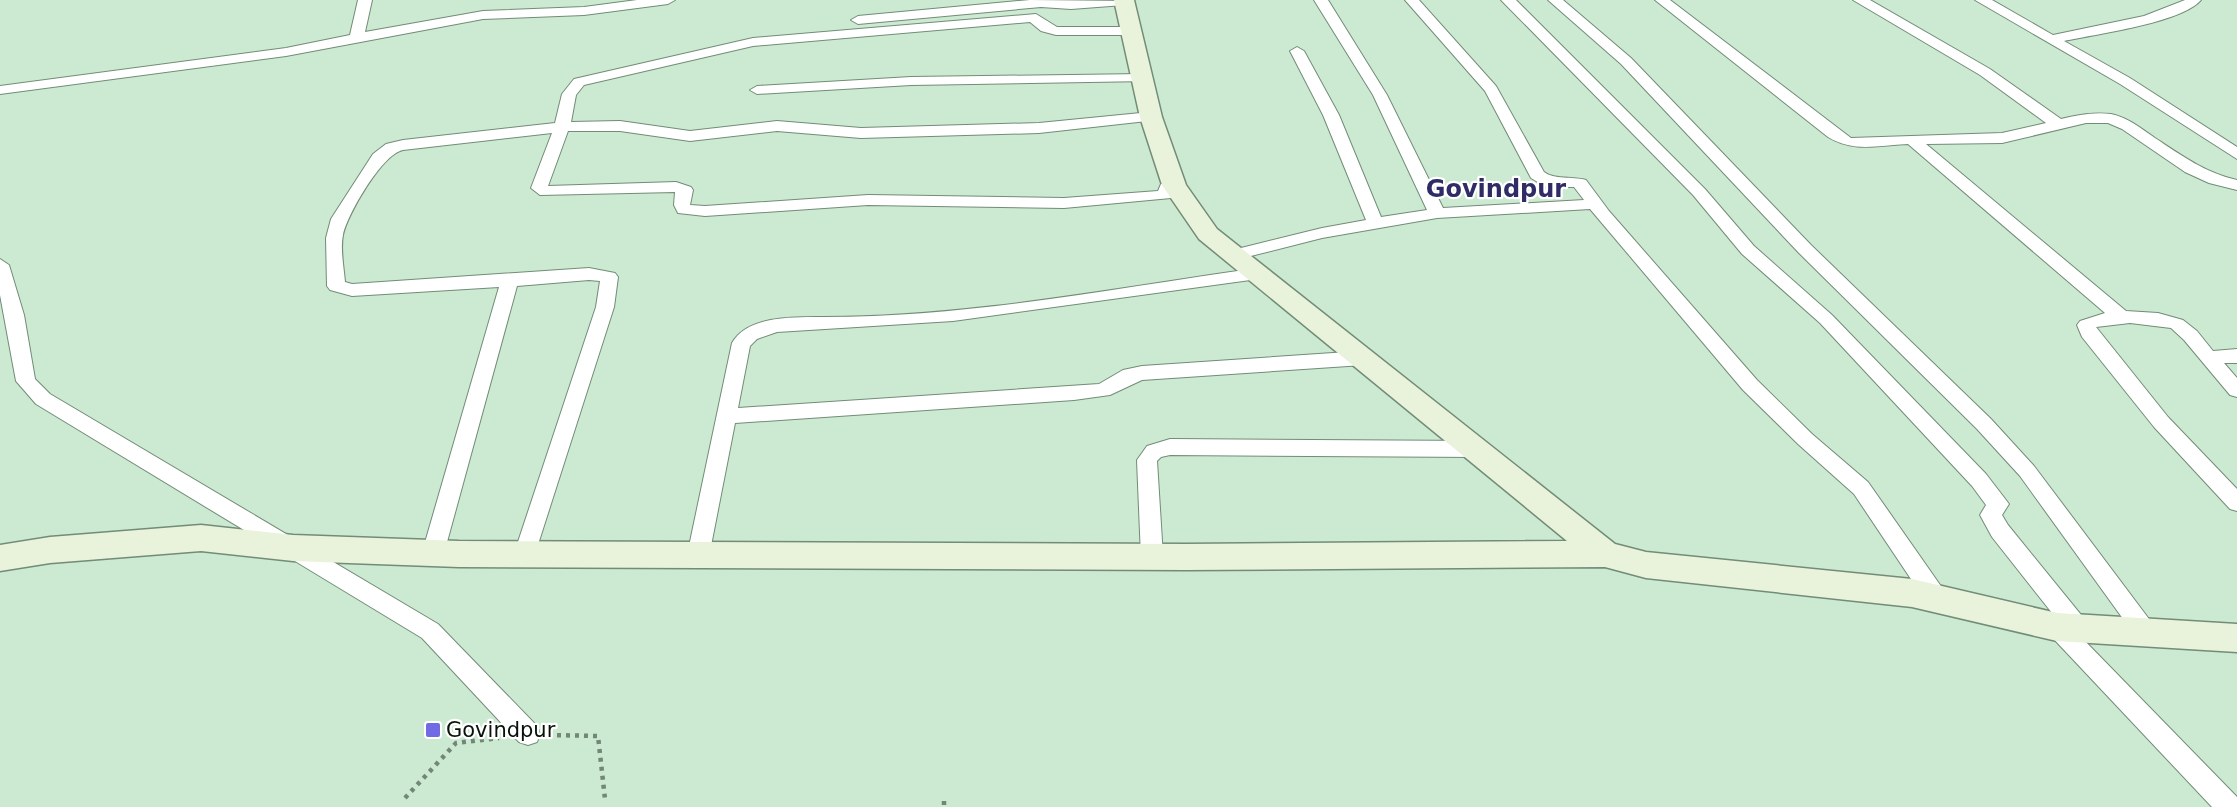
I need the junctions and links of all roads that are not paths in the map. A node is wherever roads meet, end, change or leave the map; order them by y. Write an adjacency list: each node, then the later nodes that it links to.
1 (365, 0): 15 (street)
2 (668, 0): 12 (street)
3 (1124, 0): 13 (street); 14 (main road)
4 (1321, 0): 29 (street)
5 (1412, 0): 28 (street)
6 (1508, 0): 51 (street)
7 (1555, 0): 52 (street)
8 (1662, 0): 24 (street)
9 (1860, 0): 22 (street)
10 (1982, 0): 16 (street)
11 (2194, 0): 16 (street)
12 (554, 6): 15 (street)
13 (840, 21)
14 (1131, 31): 18 (main road); 23 (street)
15 (357, 37): 19 (street)
16 (2052, 39): 25 (street)
17 (1297, 51): 30 (street)
18 (1143, 78): 20 (street); 21 (main road)
19 (0, 90)
20 (758, 90)
21 (1151, 117): 23 (street); 26 (main road)
22 (2057, 123): 24 (street); 27 (street)
23 (562, 127): 26 (street); 34 (street)
24 (1912, 140): 35 (street)
25 (2237, 154)
26 (1174, 185): 31 (main road)
27 (2237, 185)
28 (1595, 204): 29 (street); 50 (street)
29 (1437, 213): 30 (street)
30 (1375, 222): 31 (street)
31 (1235, 255): 33 (main road)
32 (0, 265): 43 (street)
33 (1259, 274): 37 (main road); 40 (street)
34 (510, 281): 44 (street); 45 (street)
35 (2124, 319): 38 (street); 42 (street)
36 (2237, 356): 38 (street)
37 (1364, 358): 40 (street); 41 (main road)
38 (2208, 358): 39 (street)
39 (2237, 390)
40 (727, 416): 47 (street)
41 (1478, 449): 46 (main road); 48 (street)
42 (2237, 503)
43 (292, 548): 44 (main road); 49 (main road); 54 (street)
44 (433, 553): 45 (main road)
45 (525, 554): 47 (main road)
46 (1605, 554): 48 (main road); 50 (main road)
47 (698, 555): 48 (main road)
48 (1152, 557)
49 (0, 558)
50 (1937, 599): 51 (main road)
51 (2068, 628): 52 (main road); 55 (street)
52 (2147, 634): 53 (main road)
53 (2237, 638)
54 (528, 734)
55 (2229, 807)

